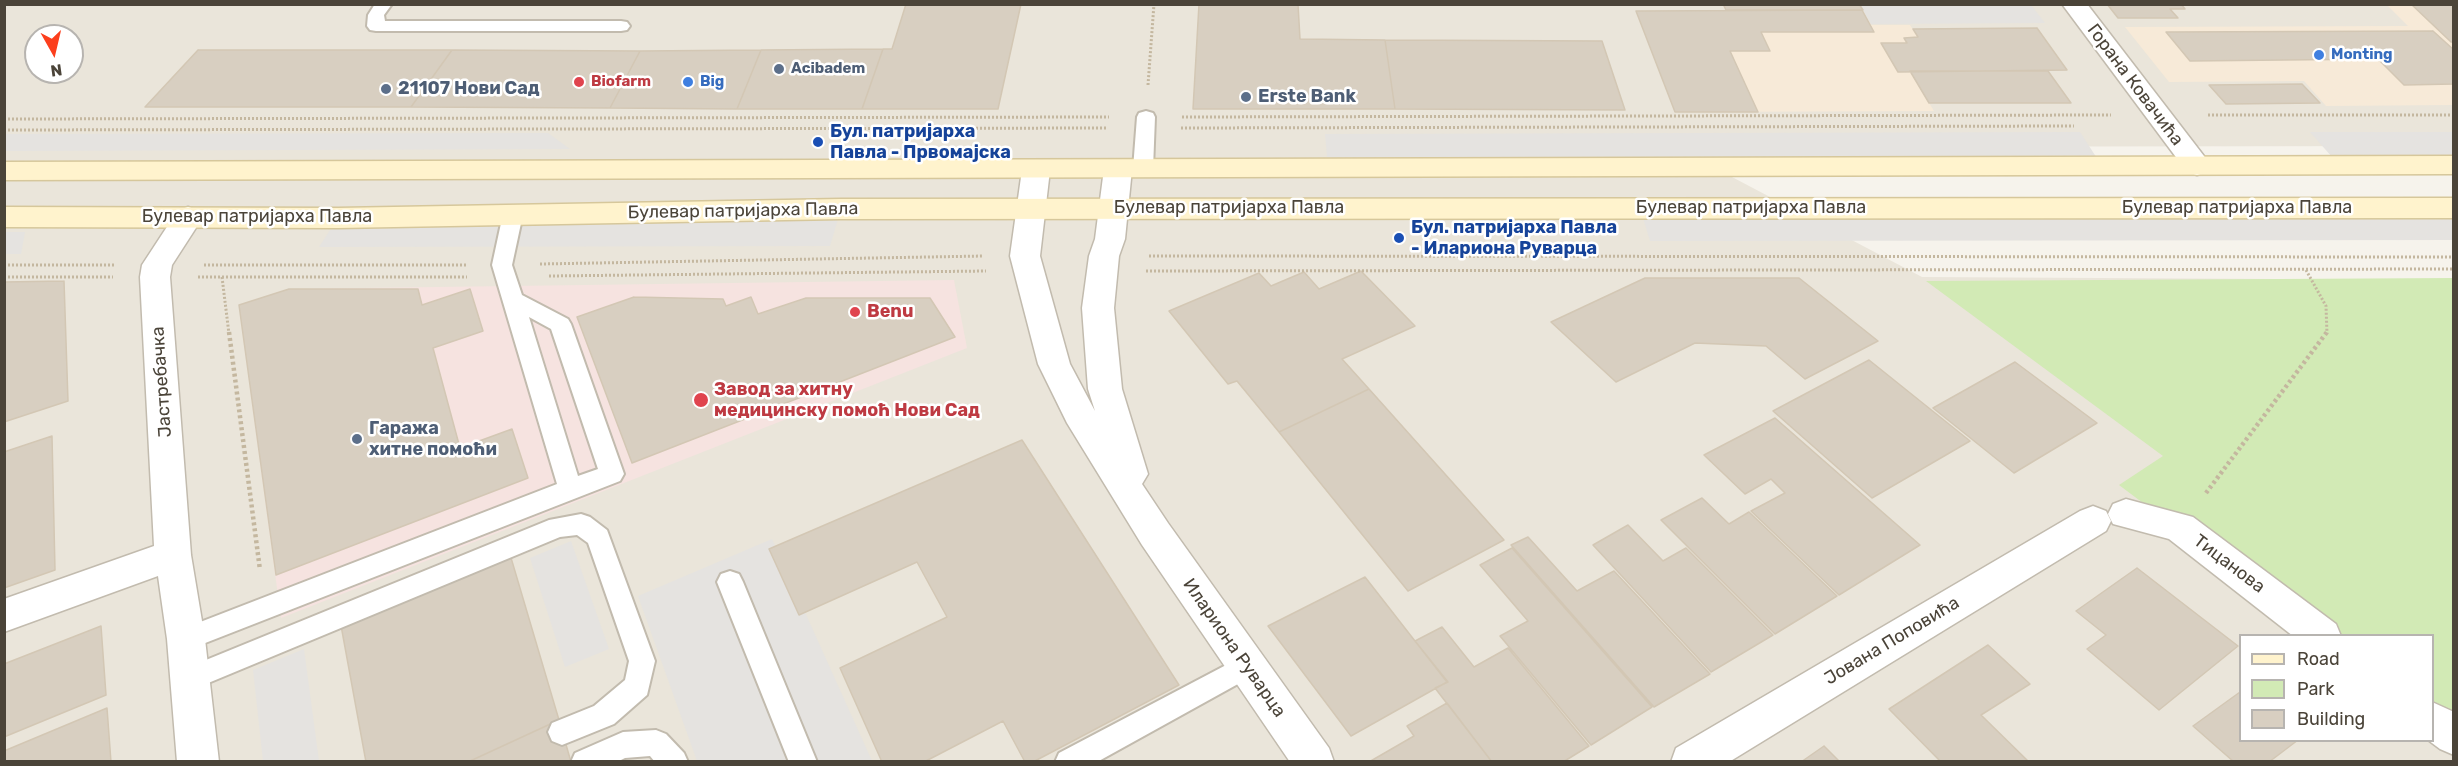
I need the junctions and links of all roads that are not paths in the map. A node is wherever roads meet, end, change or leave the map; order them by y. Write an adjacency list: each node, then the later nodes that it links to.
1 (384, 4): 3 (lane)
2 (2074, 4): 6 (street, Горана Ковачића)
3 (621, 26)
4 (1146, 122): 7 (lane)
5 (2454, 165): 6 (main road)
6 (2197, 166): 7 (main road)
7 (1131, 169): 8 (main road); 13 (street, Илариона Руварца)
8 (1036, 170): 9 (main road); 10 (street, Илариона Руварца)
9 (4, 171)
10 (1030, 208): 13 (main road, Булевар патријарха Павла); 14 (main road, Булевар патријарха Павла); 21 (street, Илариона Руварца)
11 (2408, 208): 12 (main road, Булевар патријарха Павла); 13 (main road, Булевар патријарха Павла); 17 (street)
12 (2454, 208)
13 (1114, 209): 21 (street, Илариона Руварца)
14 (513, 214): 16 (main road, Булевар патријарха Павла); 18 (lane)
15 (4, 217): 16 (main road, Булевар патријарха Павла)
16 (188, 217): 22 (street, Јастребачка)
17 (2454, 218)
18 (506, 280): 19 (lane); 19 (lane)
19 (570, 489): 26 (lane)
20 (2110, 517): 25 (street, Тицанова); 38 (street, Јована Поповића)
21 (1155, 534): 27 (street, Илариона Руварца)
22 (173, 555): 24 (street); 26 (street, Јастребачка)
23 (730, 582): 35 (lane)
24 (4, 616)
25 (2319, 634)
26 (186, 639): 28 (street, Јастребачка)
27 (1247, 666): 36 (lane); 37 (street, Илариона Руварца)
28 (189, 679): 30 (lane); 32 (street, Јастребачка)
29 (2434, 721): 31 (street)
30 (562, 732)
31 (2454, 736)
32 (198, 762)
33 (585, 762): 34 (lane)
34 (674, 762)
35 (803, 762)
36 (1069, 762)
37 (1314, 762)
38 (1692, 762)

